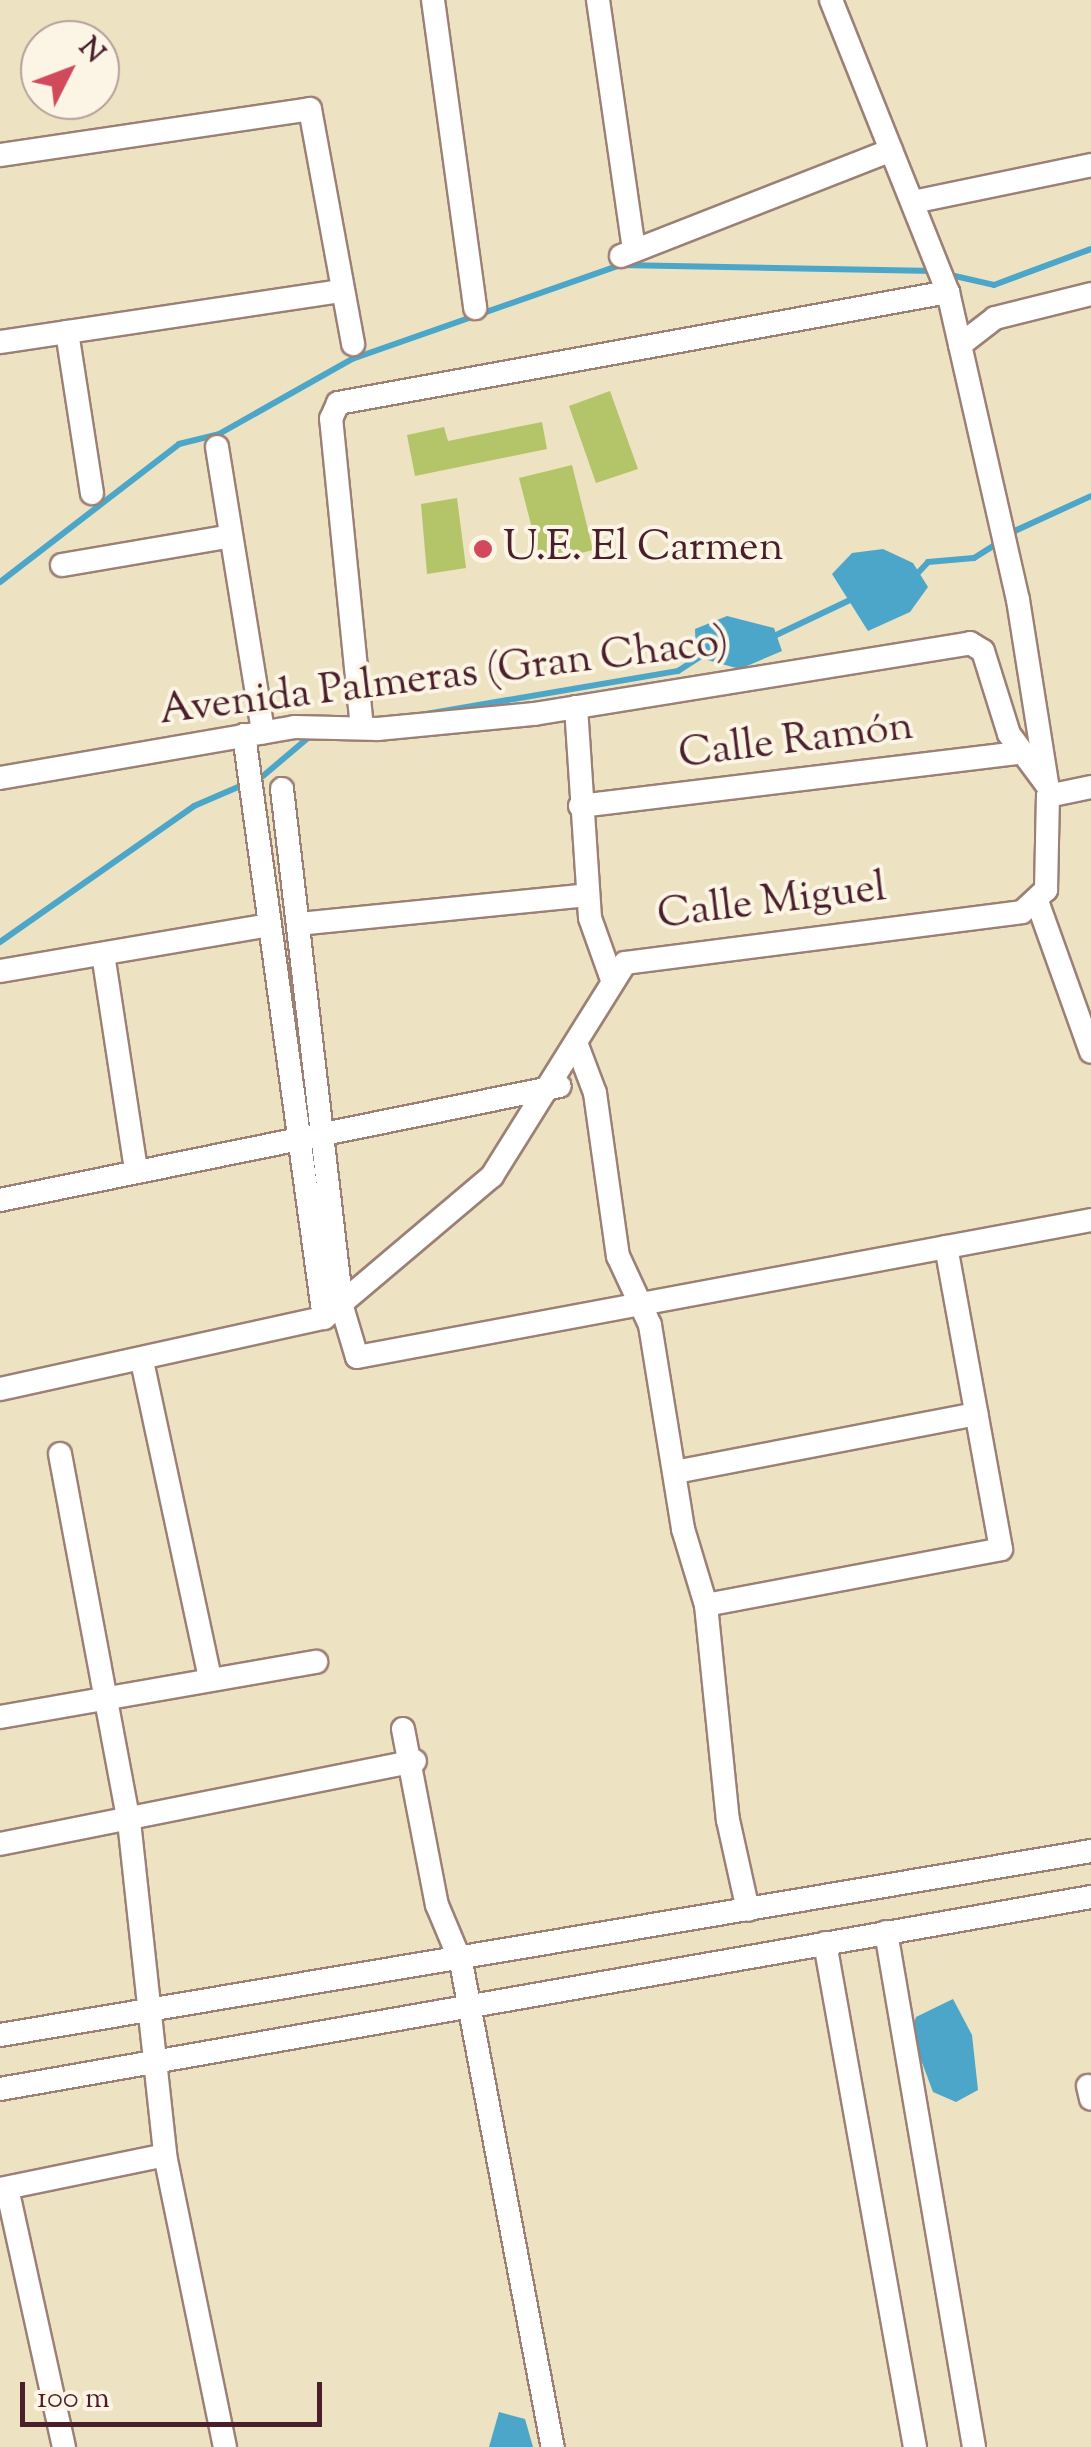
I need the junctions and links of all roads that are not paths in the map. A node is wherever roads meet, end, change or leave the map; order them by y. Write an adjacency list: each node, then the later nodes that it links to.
1 (433, 0): 11 (street)
2 (598, 0): 4 (street)
3 (831, 0): 4 (street)
4 (891, 150): 7 (street)
5 (0, 155): 8 (street)
6 (1091, 165): 7 (street)
7 (913, 202): 9 (street)
8 (342, 291): 12 (street); 14 (street)
9 (948, 292): 15 (street); 21 (street)
10 (1091, 294): 15 (street)
11 (475, 308)
12 (67, 332): 13 (street); 17 (street)
13 (0, 342)
14 (353, 344)
15 (960, 345): 27 (street)
16 (217, 447): 18 (street)
17 (92, 492)
18 (231, 536): 19 (street); 22 (street)
19 (62, 565)
20 (576, 707): 21 (street, Avenida Palmeras (Gran Chaco)); 23 (street, Avenida Palmeras (Gran Chaco)); 28 (street)
21 (362, 728): 22 (street, Avenida Palmeras (Gran Chaco))
22 (254, 733): 24 (street, Avenida Palmeras (Gran Chaco)); 31 (street)
23 (1021, 753): 27 (street, Avenida Palmeras (Gran Chaco)); 28 (street, Calle Ramón)
24 (0, 778)
25 (1091, 787): 27 (street)
26 (282, 789): 32 (street)
27 (1048, 790): 30 (street)
28 (580, 806): 29 (street)
29 (587, 895): 32 (street); 35 (street)
30 (1037, 901): 35 (street, Calle Miguel); 36 (street)
31 (268, 924): 33 (street); 41 (street)
32 (298, 924): 41 (street)
33 (103, 954): 34 (street); 42 (street)
34 (0, 971)
35 (611, 976): 37 (street, Calle Miguel)
36 (1084, 1006): 38 (street)
37 (578, 1048): 39 (street); 40 (street, Calle Miguel)
38 (1091, 1052)
39 (592, 1079): 40 (street); 46 (street)
40 (552, 1088): 41 (street); 47 (street, Calle Miguel)
41 (311, 1140): 42 (street); 47 (street)
42 (136, 1169): 43 (street)
43 (0, 1200)
44 (1091, 1220): 45 (street)
45 (946, 1248): 46 (street); 50 (street)
46 (643, 1304): 47 (street); 52 (street)
47 (333, 1312): 48 (street, Calle Miguel)
48 (142, 1361): 49 (street, Calle Miguel); 55 (street)
49 (0, 1389)
50 (976, 1414): 52 (street); 53 (street)
51 (60, 1454): 56 (street)
52 (676, 1472): 53 (street)
53 (706, 1605): 64 (street)
54 (316, 1662): 55 (street)
55 (210, 1680): 56 (street)
56 (104, 1702): 57 (street); 60 (street)
57 (0, 1717)
58 (404, 1729): 59 (street)
59 (415, 1761): 60 (street); 67 (street)
60 (129, 1821): 61 (street); 69 (street)
61 (0, 1844)
62 (1091, 1851): 64 (street)
63 (1091, 1897): 65 (street)
64 (748, 1910): 67 (street)
65 (886, 1932): 66 (street); 79 (street)
66 (825, 1943): 68 (street); 78 (street)
67 (461, 1962): 68 (street); 69 (street)
68 (466, 2000): 71 (street); 77 (street)
69 (154, 2009): 70 (street); 71 (street)
70 (0, 2035)
71 (150, 2058): 72 (street); 73 (street)
72 (0, 2088)
73 (165, 2155): 74 (street); 76 (street)
74 (4, 2189): 75 (street)
75 (64, 2447)
76 (225, 2447)
77 (553, 2447)
78 (914, 2447)
79 (974, 2447)

